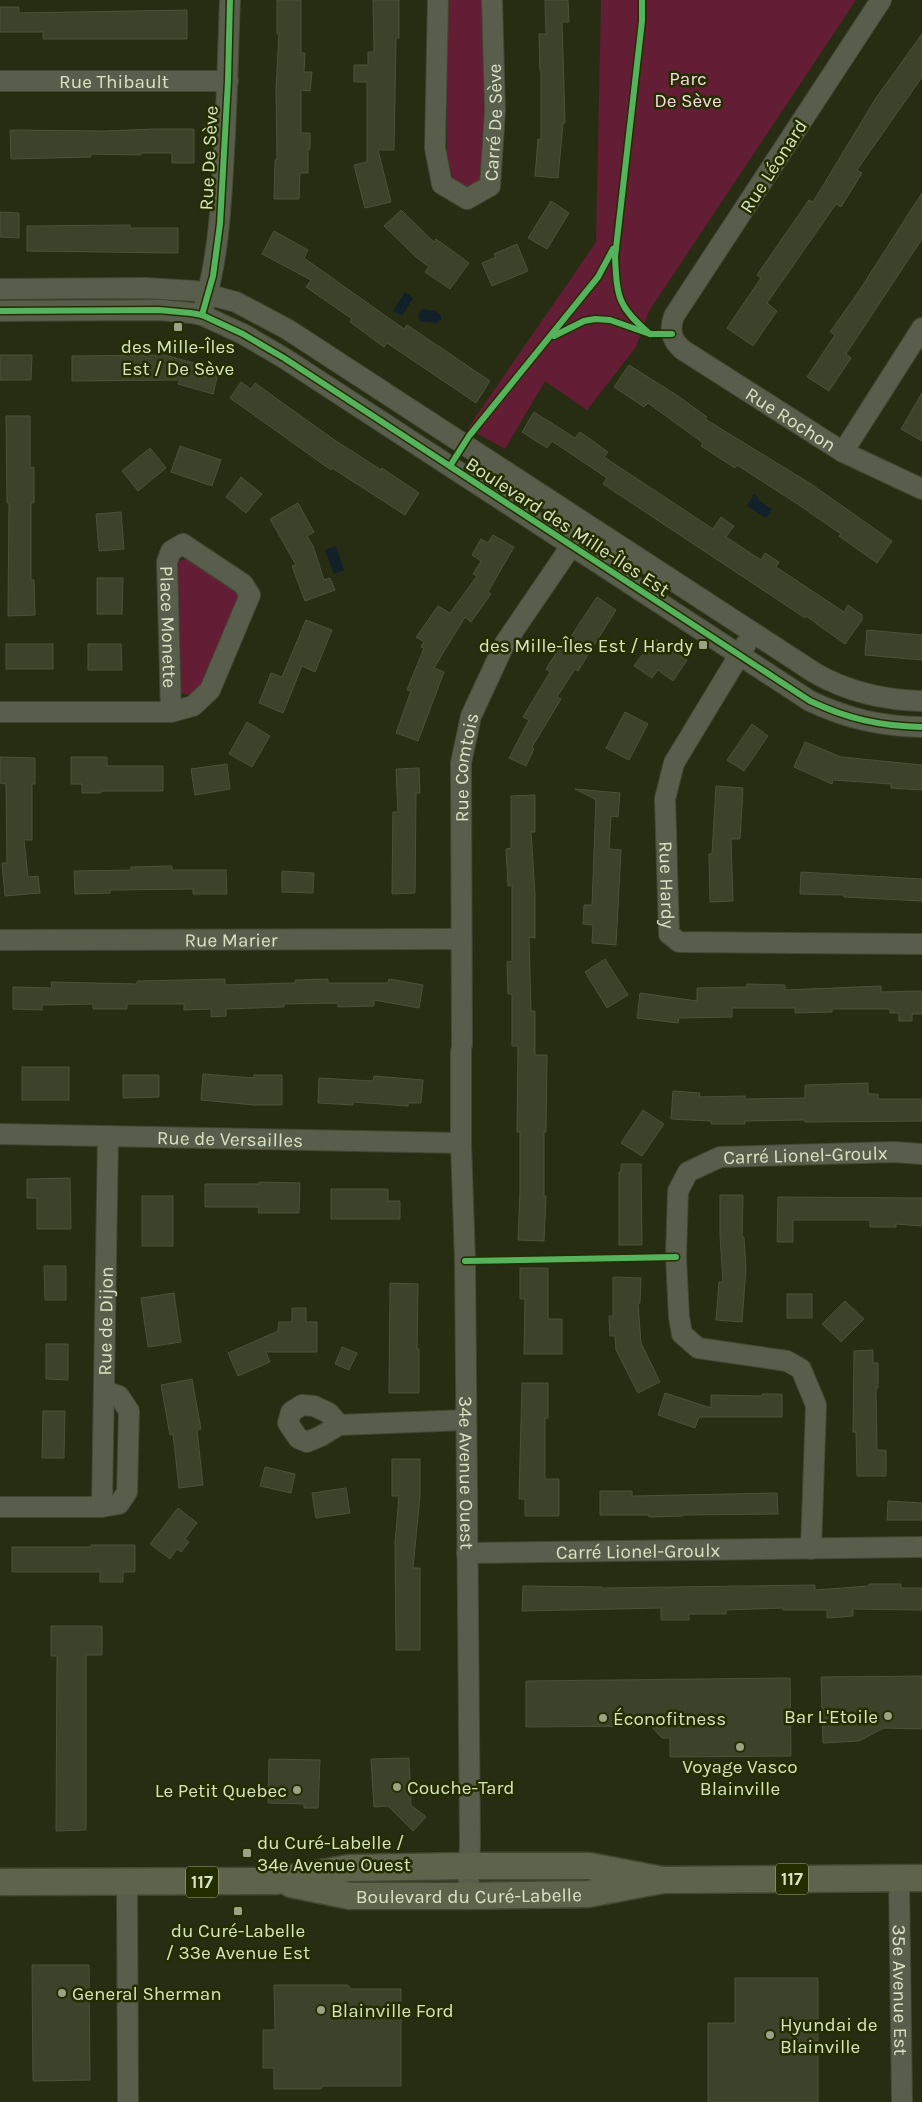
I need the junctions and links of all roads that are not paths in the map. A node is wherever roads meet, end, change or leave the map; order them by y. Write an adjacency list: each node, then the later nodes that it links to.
1 (230, 0): 6 (street, Rue De Sève)
2 (438, 0): 3 (street, Carré De Sève)
3 (492, 0)
4 (881, 0): 12 (street, Rue Léonard)
5 (0, 81): 6 (street, Rue Thibault)
6 (228, 81): 8 (street, Rue De Sève)
7 (0, 289): 8 (street, Boulevard des Mille-Îles Est)
8 (208, 294): 10 (street, Rue De Sève); 15 (street, Boulevard des Mille-Îles Est)
9 (0, 311): 10 (street, Boulevard des Mille-Îles Est)
10 (202, 315): 16 (street, Boulevard des Mille-Îles Est)
11 (922, 328): 13 (street)
12 (672, 334): 13 (street, Rue Rochon)
13 (843, 452): 14 (street, Rue Rochon)
14 (922, 489)
15 (586, 524): 16 (street, Rue Comtois); 17 (street, Boulevard des Mille-Îles Est)
16 (571, 546): 18 (street, Boulevard des Mille-Îles Est); 23 (street, Rue Comtois)
17 (753, 633): 18 (street, Rue Hardy); 19 (street, Boulevard des Mille-Îles Est)
18 (738, 655): 22 (street, Boulevard des Mille-Îles Est); 25 (street, Rue Hardy)
19 (922, 701)
20 (0, 712): 21 (street, Place Monette)
21 (171, 712): 21 (street, Place Monette)
22 (922, 727)
23 (461, 939): 24 (street, Rue Marier); 26 (street, Rue Comtois)
24 (0, 940)
25 (922, 944)
26 (462, 1048): 29 (street, 34e Avenue Ouest)
27 (0, 1134): 28 (street, Rue de Versailles)
28 (108, 1136): 29 (street, Rue de Versailles); 33 (street, Rue de Dijon)
29 (461, 1142): 31 (street, 34e Avenue Ouest)
30 (922, 1154): 35 (street, Carré Lionel-Groulx)
31 (466, 1420): 32 (street); 36 (street, 34e Avenue Ouest)
32 (339, 1426)
33 (0, 1507)
34 (922, 1547): 35 (street, Carré Lionel-Groulx)
35 (811, 1549): 36 (street, Carré Lionel-Groulx)
36 (467, 1553): 37 (street, 34e Avenue Ouest)
37 (469, 1866): 39 (main road, Boulevard du Curé-Labelle / 117); 40 (main road, Boulevard du Curé-Labelle / 117); 43 (street, 34e Avenue Ouest)
38 (911, 1878): 39 (main road, Boulevard du Curé-Labelle / 117); 45 (street, 35e Avenue Est)
39 (662, 1880): 43 (main road, Boulevard du Curé-Labelle / 117)
40 (276, 1881): 42 (main road, Boulevard du Curé-Labelle / 117); 43 (main road, Boulevard du Curé-Labelle / 117)
41 (0, 1882): 42 (main road, Boulevard du Curé-Labelle / 117)
42 (127, 1882): 44 (street)
43 (468, 1896)
44 (128, 2102)
45 (902, 2102)

